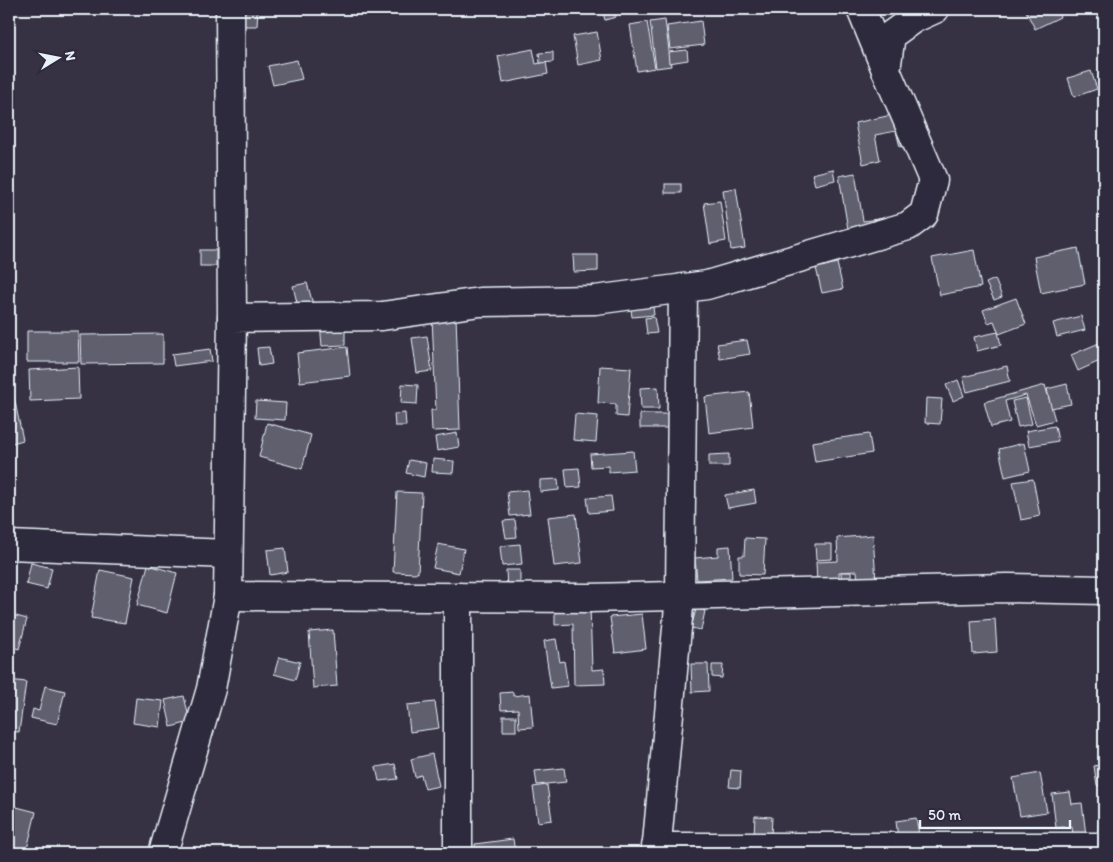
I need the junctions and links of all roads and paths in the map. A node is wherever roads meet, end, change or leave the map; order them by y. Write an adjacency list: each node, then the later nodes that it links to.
1 (230, 9): 6 (street)
2 (861, 9): 4 (street)
3 (935, 9): 4 (street)
4 (886, 70): 5 (street)
5 (683, 288): 6 (street); 11 (street)
6 (232, 318): 8 (street)
7 (9, 545): 8 (street)
8 (228, 554): 10 (street)
9 (1104, 590): 11 (street)
10 (228, 596): 12 (street); 15 (street)
11 (680, 596): 12 (street); 14 (street)
12 (458, 597): 16 (street)
13 (1104, 847): 14 (street)
14 (656, 850)
15 (163, 853)
16 (458, 853)

